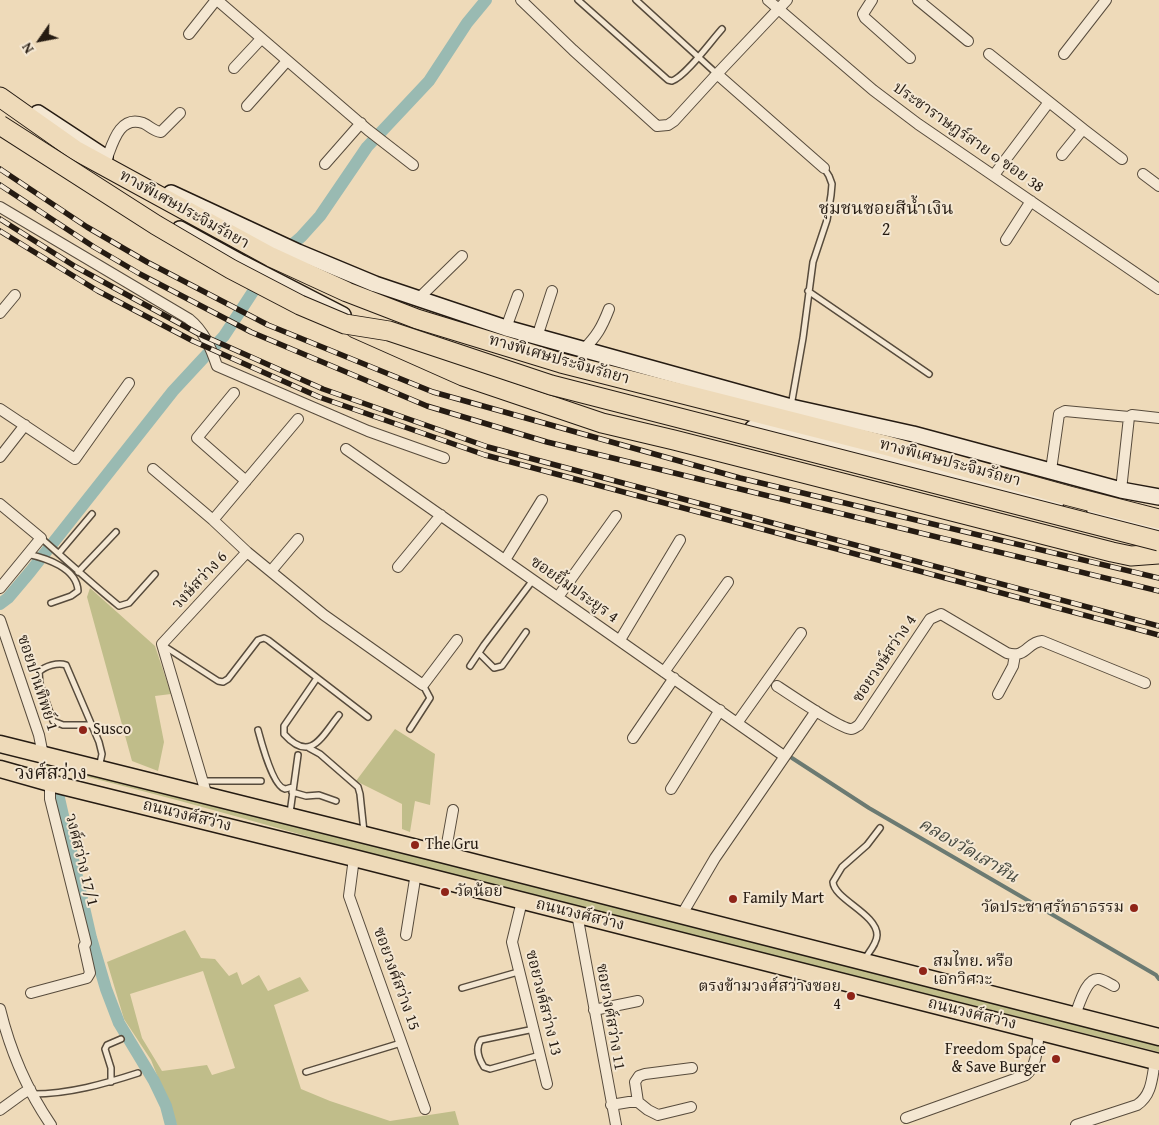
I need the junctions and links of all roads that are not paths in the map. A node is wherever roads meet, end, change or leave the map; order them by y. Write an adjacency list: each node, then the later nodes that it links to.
1 (216, 0): 12 (street); 13 (street)
2 (521, 0): 21 (street)
3 (578, 0): 17 (lane)
4 (636, 0): 17 (lane)
5 (768, 0): 10 (street, ประชาราษฎร์สาย ๑ ซอย 38)
6 (786, 0): 10 (street)
7 (872, 0): 18 (street)
8 (918, 0): 14 (street)
9 (1106, 0): 16 (street)
10 (778, 10): 21 (street); 38 (street, ประชาราษฎร์สาย ๑ ซอย 38)
11 (722, 29): 17 (lane)
12 (189, 34)
13 (261, 39): 19 (street); 20 (street)
14 (968, 41)
15 (989, 54): 24 (street)
16 (1064, 54)
17 (698, 56): 21 (lane)
18 (910, 58)
19 (287, 61): 25 (street); 28 (street)
20 (234, 68)
21 (717, 74): 36 (street)
22 (0, 86): 32 (main road)
23 (0, 97): 79 (highway, ทางพิเศษประจิมรัถยา)
24 (1049, 102): 30 (street); 38 (street)
25 (247, 106)
26 (180, 113): 32 (street)
27 (0, 116): 71 (main road)
28 (361, 123): 34 (street); 35 (street)
29 (0, 125): 52 (highway, ทางพิเศษประจิมรัถยา, bridge)
30 (1083, 129): 31 (street); 33 (street)
31 (1062, 155)
32 (107, 158): 49 (main road)
33 (1122, 159)
34 (325, 164)
35 (413, 165)
36 (824, 168): 46 (lane)
37 (1143, 174): 39 (street)
38 (994, 175): 40 (street, ประชาราษฎร์สาย ๑ ซอย 38)
39 (1159, 186)
40 (1031, 200): 42 (street); 44 (street, ประชาราษฎร์สาย ๑ ซอย 38)
41 (0, 207): 67 (street)
42 (1006, 240)
43 (462, 256): 49 (street)
44 (1159, 289)
45 (552, 291): 54 (street)
46 (808, 291): 56 (lane); 59 (lane)
47 (15, 295): 51 (street)
48 (518, 295): 53 (street)
49 (418, 299): 53 (main road)
50 (609, 309): 55 (street)
51 (0, 313)
52 (345, 324): 86 (highway, ทางพิเศษประจิมรัถยา, bridge); 90 (highway, bridge)
53 (506, 328): 54 (main road)
54 (537, 336): 55 (main road)
55 (583, 350): 59 (main road)
56 (929, 374)
57 (129, 383): 64 (street)
58 (234, 393): 70 (street)
59 (791, 407): 69 (main road)
60 (0, 409): 64 (street)
61 (1129, 417): 62 (street); 69 (street); 72 (street)
62 (1159, 418)
63 (298, 420): 70 (street)
64 (25, 425): 66 (street)
65 (346, 449): 77 (street, ซอยยิ้มประยูร 4)
66 (0, 457)
67 (444, 458)
68 (153, 469): 80 (street, วงษ์สว่าง 6)
69 (1051, 470): 72 (main road)
70 (246, 481): 80 (street)
71 (1006, 489): 81 (main road); 87 (highway)
72 (1122, 490): 73 (main road)
73 (1159, 497)
74 (542, 500): 92 (street)
75 (0, 504): 85 (street)
76 (92, 514): 89 (lane)
77 (441, 515): 92 (street, ซอยยิ้มประยูร 4); 93 (street)
78 (616, 516): 100 (street)
79 (1159, 518)
80 (213, 520): 88 (street, วงษ์สว่าง 6)
81 (1159, 529)
82 (116, 532): 95 (lane)
83 (298, 539): 94 (street)
84 (680, 540): 106 (street)
85 (44, 541): 89 (lane); 91 (street)
86 (1159, 541)
87 (1159, 546)
88 (247, 552): 94 (street); 107 (street, วงษ์สว่าง 6)
89 (59, 553): 95 (lane)
90 (1159, 554)
91 (31, 555): 99 (street); 101 (lane)
92 (505, 560): 97 (street, ซอยยิ้มประยูร 4)
93 (398, 567)
94 (271, 571): 115 (street)
95 (78, 572): 96 (lane)
96 (155, 574)
97 (533, 580): 100 (street, ซอยยิ้มประยูร 4); 108 (lane)
98 (728, 582): 111 (street)
99 (0, 588)
100 (558, 597): 106 (street, ซอยยิ้มประยูร 4)
101 (51, 603)
102 (0, 620): 129 (street, ซอยปานทิพย์ 1)
103 (526, 632): 108 (lane)
104 (801, 634): 122 (street)
105 (457, 640): 115 (street)
106 (620, 640): 111 (street, ซอยยิ้มประยูร 4)
107 (162, 644): 112 (lane); 136 (street)
108 (478, 653): 110 (lane)
109 (1015, 655): 114 (street); 117 (street); 119 (street, ซอยวงษ์สว่าง 4)
110 (470, 666)
111 (664, 672): 113 (street, ซอยยิ้มประยูร 4)
112 (318, 678): 121 (lane); 128 (lane)
113 (674, 678): 118 (street, ซอยยิ้มประยูร 4); 126 (street)
114 (1145, 682)
115 (423, 685): 124 (lane)
116 (777, 686): 119 (street, ซอยวงษ์สว่าง 4)
117 (998, 694)
118 (720, 710): 122 (street, ซอยยิ้มประยูร 4); 138 (street)
119 (816, 711): 131 (street)
120 (339, 714): 128 (lane)
121 (368, 717)
122 (737, 723): 131 (street, ซอยยิ้มประยูร 4)
123 (91, 725): 123 (lane); 133 (lane)
124 (410, 729)
125 (258, 730): 137 (lane)
126 (632, 738)
127 (0, 744): 129 (main road, ถนนวงศ์สว่าง)
128 (309, 748): 143 (lane)
129 (43, 755): 133 (main road, ถนนวงศ์สว่าง)
130 (298, 756): 137 (lane)
131 (784, 756): 149 (street)
132 (0, 769): 135 (main road, ถนนวงศ์สว่าง)
133 (99, 769): 136 (main road, ถนนวงศ์สว่าง)
134 (261, 781): 136 (lane)
135 (50, 783): 145 (main road, ถนนวงศ์สว่าง); 155 (street, วงศ์สว่าง 17/1)
136 (205, 788): 141 (main road, ถนนวงศ์สว่าง)
137 (293, 789): 139 (lane); 141 (lane)
138 (671, 789)
139 (336, 801)
140 (453, 810): 144 (street)
141 (290, 816): 143 (main road, ถนนวงศ์สว่าง)
142 (880, 828): 151 (lane)
143 (364, 835): 144 (main road, ถนนวงศ์สว่าง)
144 (445, 855): 149 (main road, ถนนวงศ์สว่าง)
145 (354, 858): 146 (main road, ถนนวงศ์สว่าง); 164 (street, ซอยวงศ์สว่าง 15)
146 (416, 873): 147 (main road, ถนนวงศ์สว่าง); 150 (street)
147 (522, 901): 148 (main road, ถนนวงศ์สว่าง); 152 (street, ซอยวงศ์สว่าง 13)
148 (576, 914): 158 (street, ซอยวงศ์สว่าง 11); 161 (main road, ถนนวงศ์สว่าง)
149 (681, 916): 151 (main road, ถนนวงศ์สว่าง)
150 (406, 935)
151 (862, 961): 159 (main road, ถนนวงศ์สว่าง)
152 (518, 972): 154 (lane); 160 (street, ซอยวงศ์สว่าง 13)
153 (1114, 986): 159 (street)
154 (462, 988)
155 (31, 993)
156 (638, 1001): 158 (street)
157 (0, 1009): 165 (street)
158 (594, 1010): 175 (street, ซอยวงศ์สว่าง 11)
159 (1075, 1015): 162 (main road, ถนนวงศ์สว่าง)
160 (534, 1029): 166 (street, ซอยวงศ์สว่าง 13); 166 (lane)
161 (1039, 1031): 167 (main road, ถนนวงศ์สว่าง); 179 (street)
162 (1159, 1037)
163 (121, 1040): 171 (lane)
164 (403, 1042): 169 (lane); 177 (street, ซอยวงศ์สว่าง 15)
165 (5, 1044): 173 (street)
166 (541, 1054): 172 (street, ซอยวงศ์สว่าง 13)
167 (1157, 1062): 182 (street)
168 (692, 1068): 174 (street)
169 (306, 1072)
170 (138, 1073): 171 (lane)
171 (111, 1082): 173 (lane)
172 (547, 1084)
173 (32, 1092): 178 (street); 180 (street)
174 (638, 1102): 175 (street); 176 (street)
175 (611, 1105): 181 (street, ซอยวงศ์สว่าง 11)
176 (691, 1107)
177 (425, 1109)
178 (0, 1110)
179 (906, 1118)
180 (51, 1125)
181 (616, 1125)
182 (1076, 1125)

